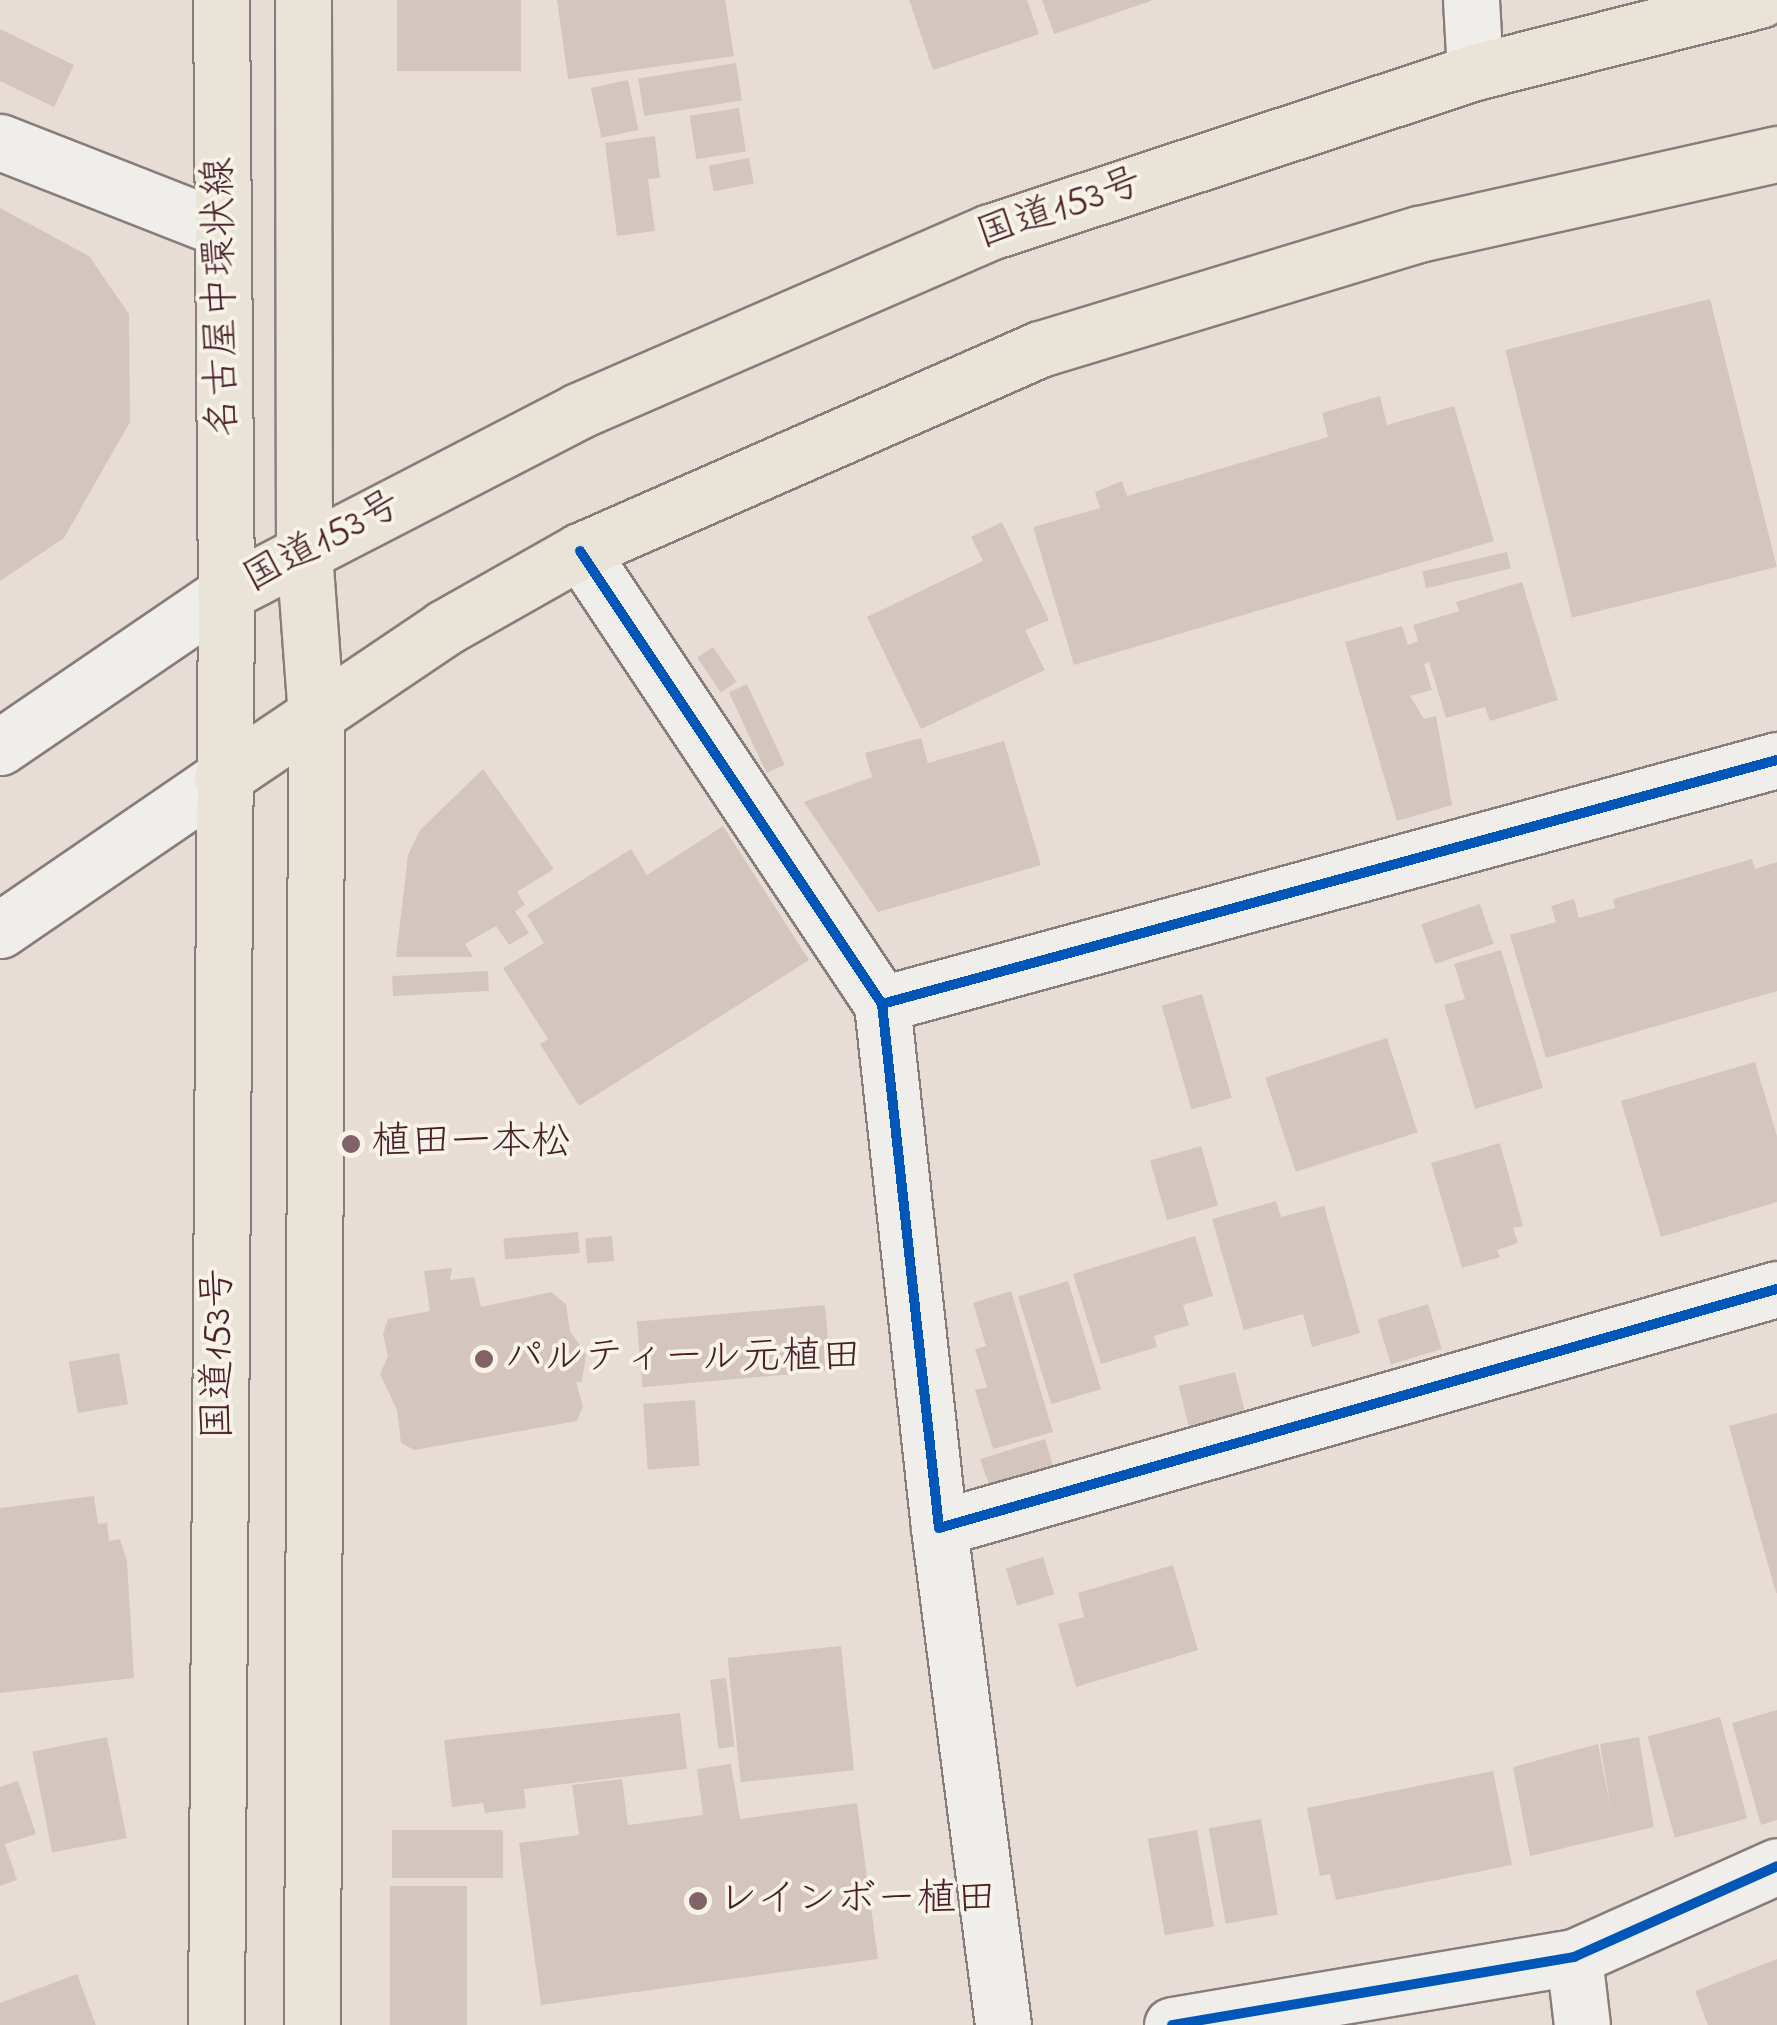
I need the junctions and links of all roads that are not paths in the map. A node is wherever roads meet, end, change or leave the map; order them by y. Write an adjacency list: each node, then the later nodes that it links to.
1 (221, 0): 8 (main road, 名古屋中環状線)
2 (303, 0): 10 (main road, 名古屋中環状線)
3 (1471, 0): 5 (street)
4 (1760, 0): 5 (main road, 国道153号)
5 (1475, 72): 10 (main road, 国道153号)
6 (0, 142): 8 (street)
7 (1777, 154): 9 (main road)
8 (222, 228): 11 (main road, 名古屋中環状線)
9 (580, 551): 12 (main road); 17 (street)
10 (304, 553): 11 (main road, 国道153号); 12 (main road, 名古屋中環状線)
11 (226, 594): 13 (street); 15 (main road, 国道153号)
12 (316, 715): 15 (main road); 23 (main road)
13 (0, 747)
14 (1777, 760): 17 (street)
15 (222, 778): 16 (street); 22 (main road, 国道153号)
16 (0, 930)
17 (882, 1004): 19 (street)
18 (1777, 1289): 19 (street)
19 (939, 1528): 24 (street)
20 (1777, 1866): 21 (street)
21 (1574, 1957): 25 (street); 26 (street)
22 (216, 2025)
23 (312, 2025)
24 (1003, 2025)
25 (1172, 2025)
26 (1582, 2025)

